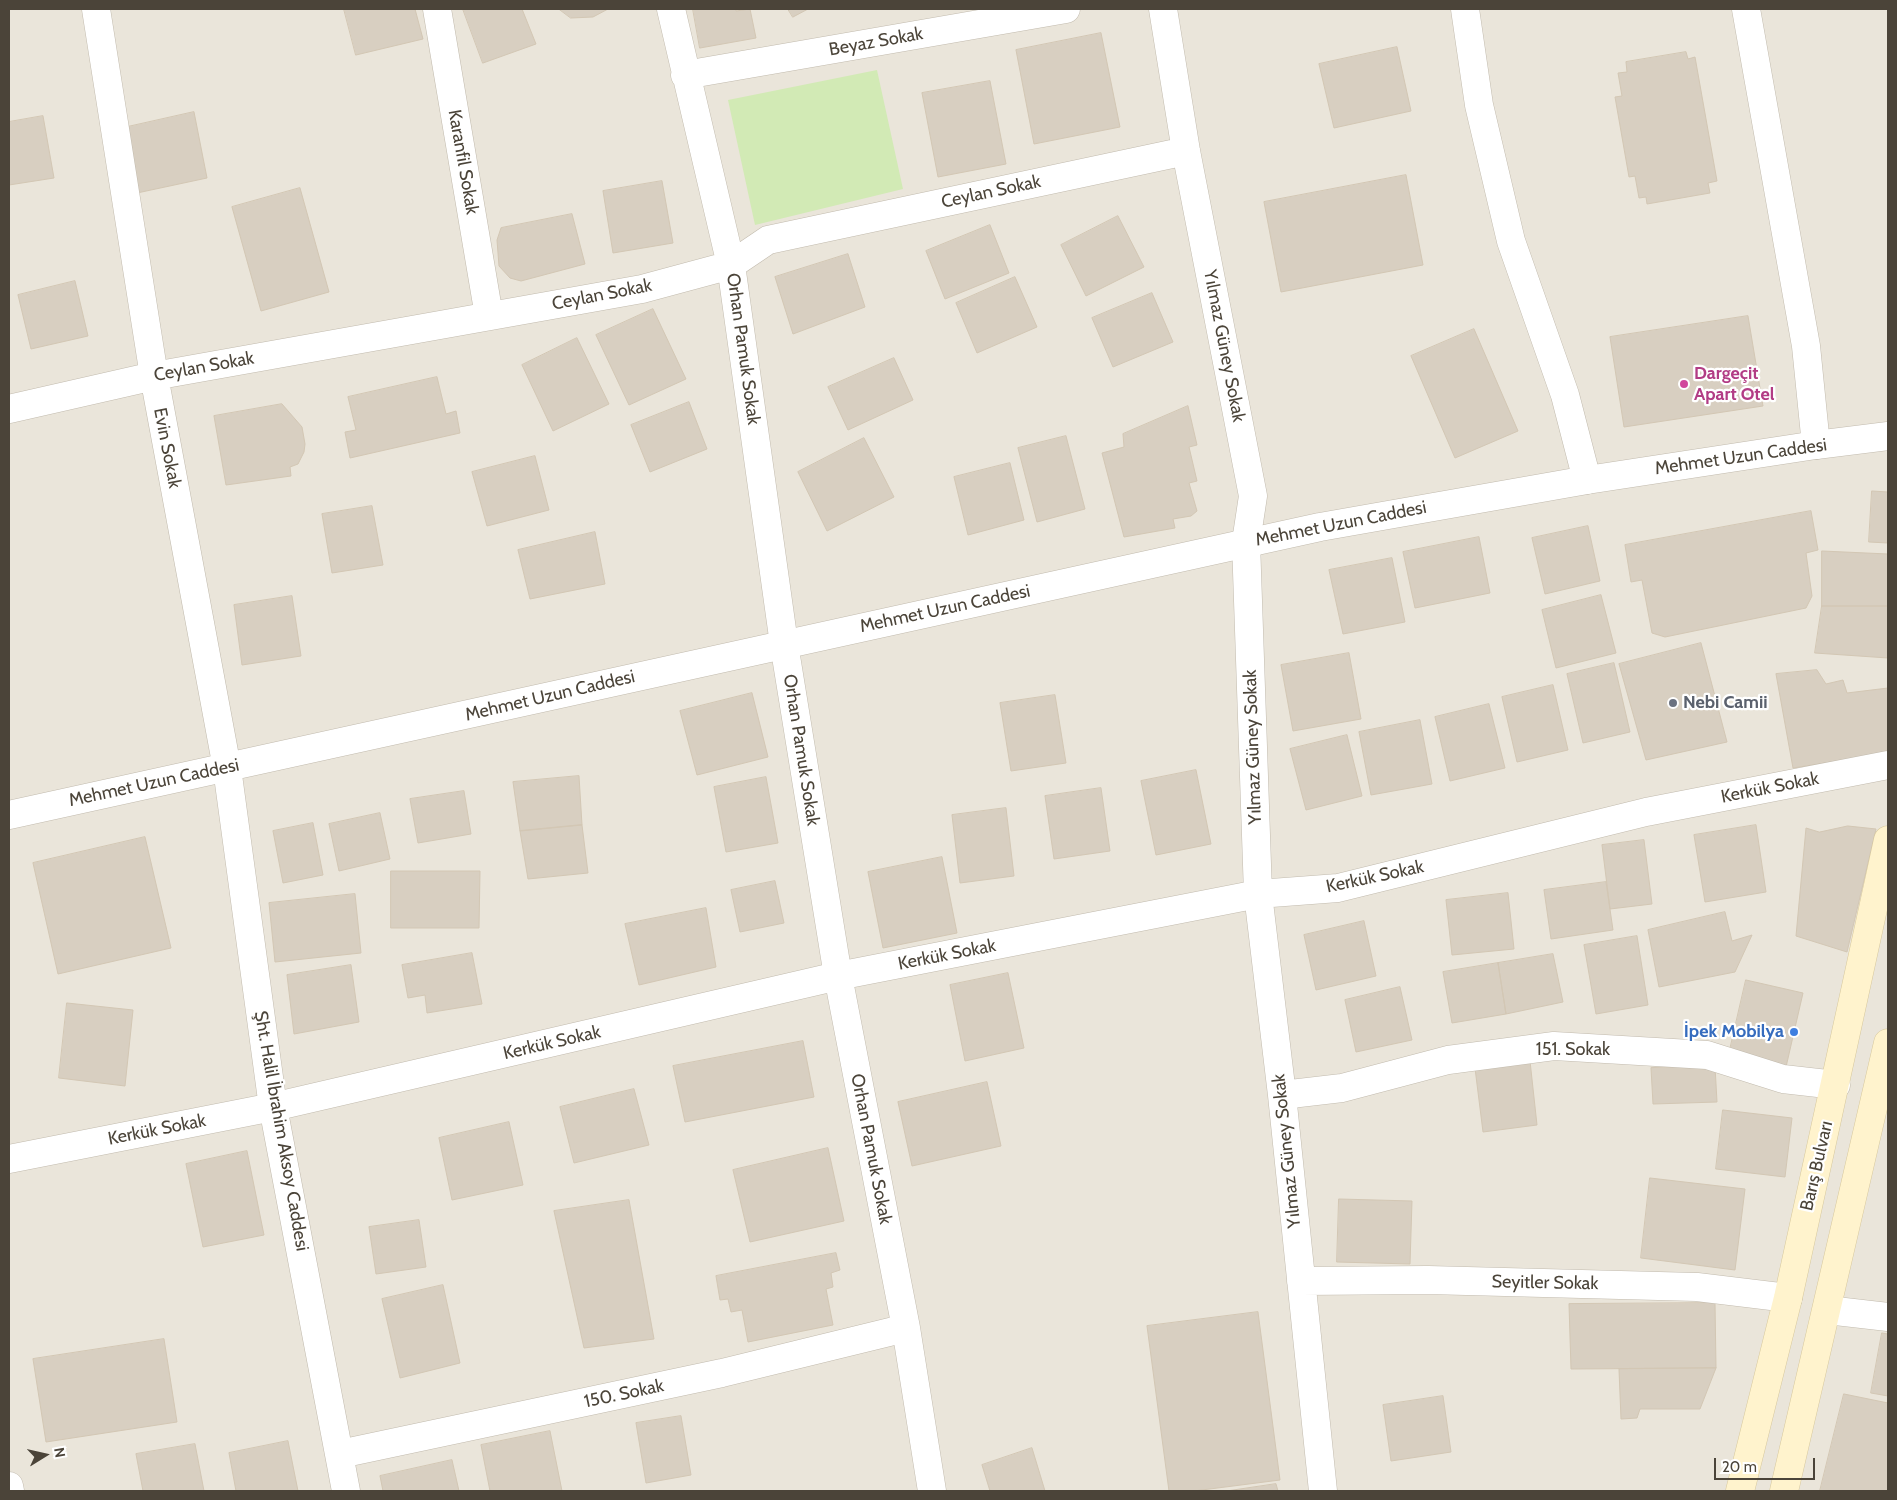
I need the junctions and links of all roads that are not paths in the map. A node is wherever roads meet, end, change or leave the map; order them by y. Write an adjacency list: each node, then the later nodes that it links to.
1 (96, 9): 12 (street, Evin Sokak)
2 (437, 9): 11 (street, Karanfil Sokak)
3 (670, 9): 8 (street, Orhan Pamuk Sokak)
4 (1066, 9): 8 (street, Beyaz Sokak)
5 (1162, 9): 9 (street, Yılmaz Güney Sokak)
6 (1465, 9): 16 (street)
7 (1746, 9): 15 (street)
8 (685, 75): 10 (street, Orhan Pamuk Sokak)
9 (1186, 151): 10 (street, Ceylan Sokak); 17 (street, Yılmaz Güney Sokak)
10 (731, 265): 11 (street, Ceylan Sokak); 18 (street, Orhan Pamuk Sokak)
11 (489, 316): 12 (street, Ceylan Sokak)
12 (154, 376): 13 (street, Ceylan Sokak); 20 (street, Evin Sokak)
13 (9, 409)
14 (1888, 436): 15 (street, Mehmet Uzun Caddesi)
15 (1816, 445): 16 (street, Mehmet Uzun Caddesi)
16 (1587, 480): 17 (street, Mehmet Uzun Caddesi)
17 (1246, 542): 18 (street, Mehmet Uzun Caddesi); 23 (street, Yılmaz Güney Sokak)
18 (784, 644): 20 (street, Mehmet Uzun Caddesi); 24 (street, Orhan Pamuk Sokak)
19 (1888, 765): 23 (street, Kerkük Sokak)
20 (227, 768): 21 (street, Mehmet Uzun Caddesi); 28 (street, Şht. Halil İbrahim Aksoy Caddesi)
21 (9, 815)
22 (1888, 840): 26 (main road, Barış Bulvarı)
23 (1258, 894): 24 (street, Kerkük Sokak); 27 (street, Yılmaz Güney Sokak)
24 (838, 976): 28 (street, Kerkük Sokak); 34 (street, Orhan Pamuk Sokak)
25 (1888, 1043): 32 (main road)
26 (1836, 1085): 27 (street, 151. Sokak); 31 (main road, Barış Bulvarı)
27 (1282, 1095): 30 (street, Yılmaz Güney Sokak)
28 (273, 1107): 29 (street, Kerkük Sokak); 35 (street, Şht. Halil İbrahim Aksoy Caddesi)
29 (9, 1159)
30 (1301, 1281): 31 (street, Seyitler Sokak); 40 (street, Yılmaz Güney Sokak)
31 (1788, 1298): 41 (main road, Barış Bulvarı)
32 (1827, 1310): 33 (street); 42 (main road)
33 (1888, 1317)
34 (906, 1328): 35 (street, 150. Sokak); 39 (street, Orhan Pamuk Sokak)
35 (340, 1454): 38 (street, Şht. Halil İbrahim Aksoy Caddesi)
36 (9, 1486): 37 (street)
37 (10, 1491)
38 (346, 1491)
39 (932, 1491)
40 (1323, 1491)
41 (1740, 1491)
42 (1784, 1491)

